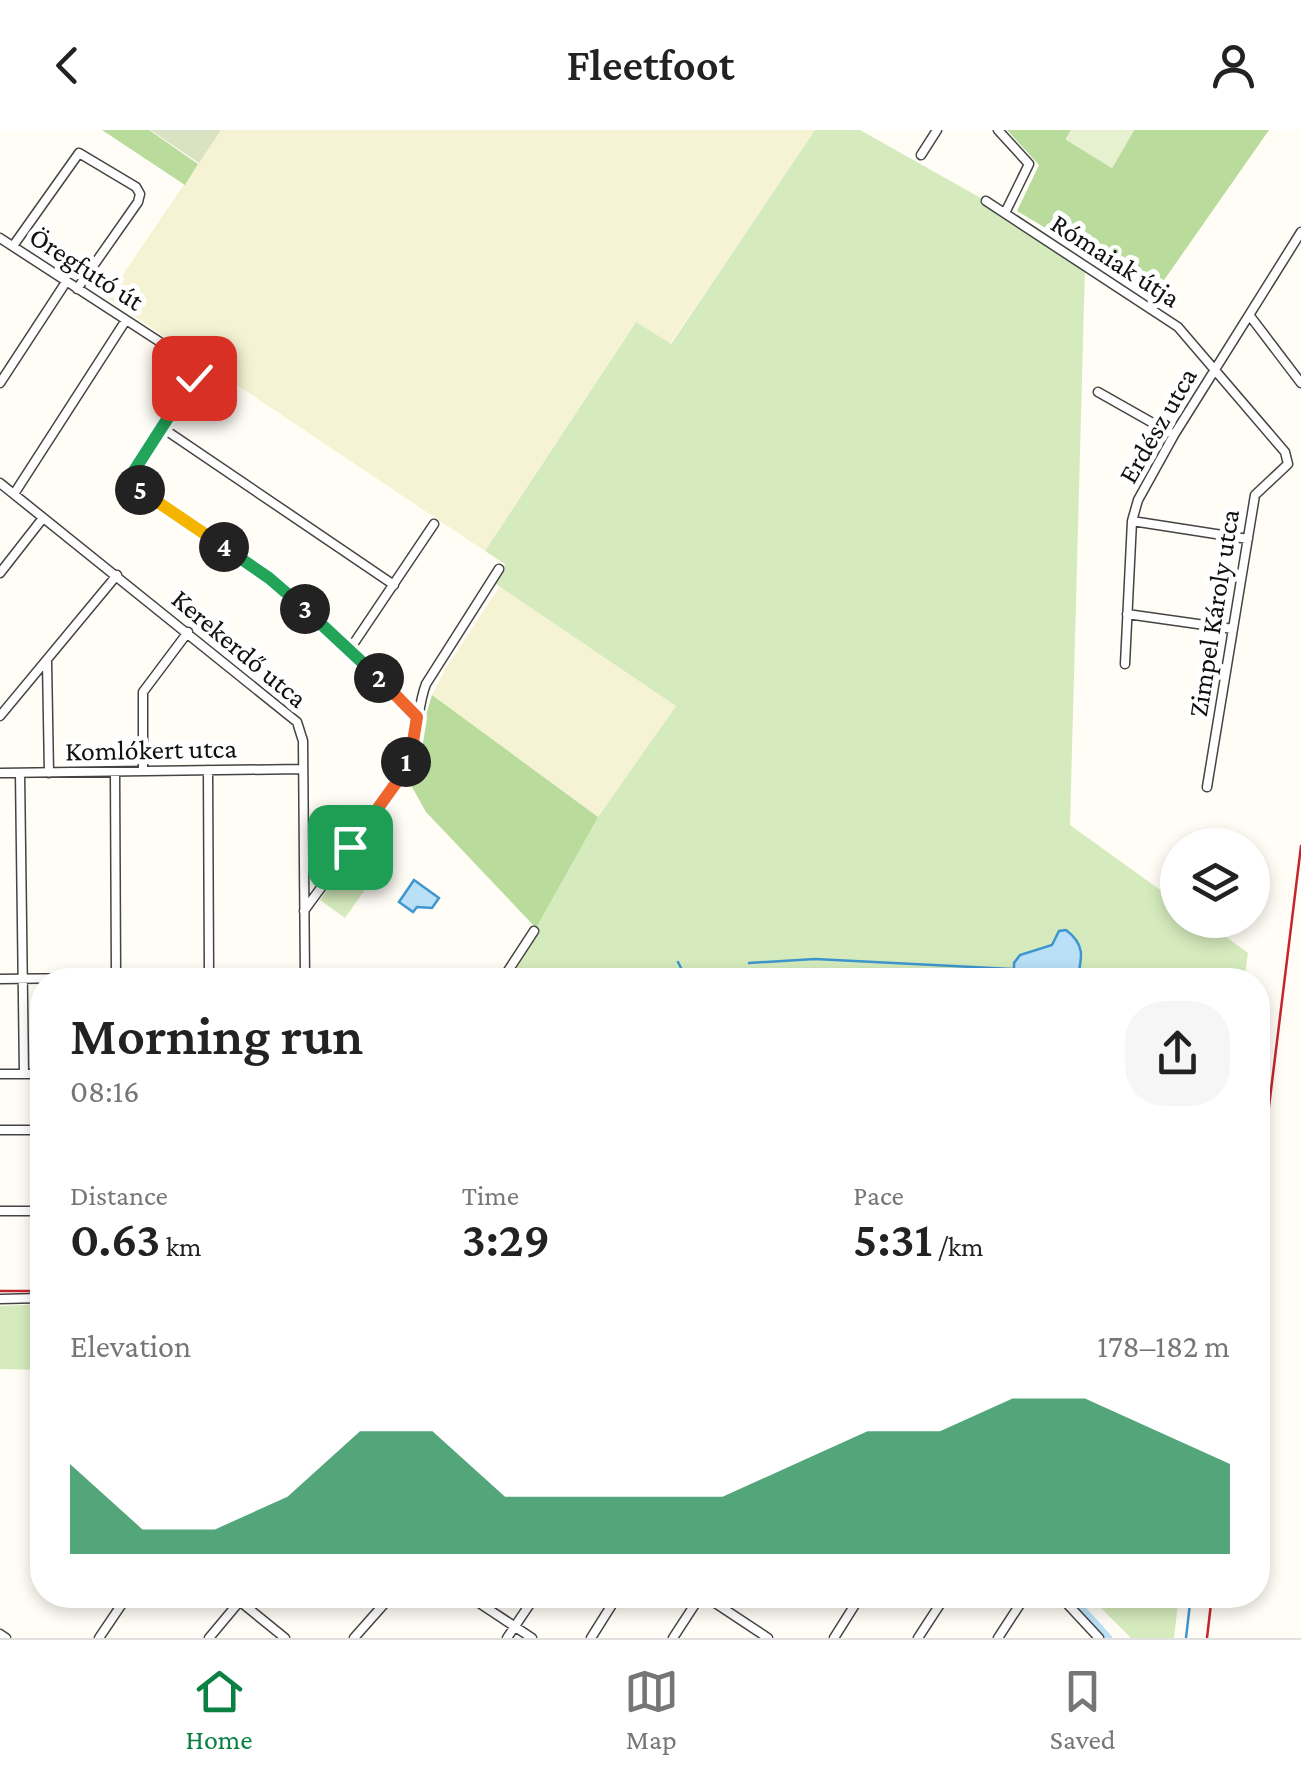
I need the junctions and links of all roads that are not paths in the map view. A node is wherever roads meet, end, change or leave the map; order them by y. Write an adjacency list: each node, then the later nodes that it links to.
1 (937, 130): 3 (street)
2 (998, 130): 5 (street)
3 (921, 155)
4 (986, 201): 5 (street, Rómaiak útja)
5 (1005, 214): 13 (street, Rómaiak útja)
6 (1301, 232): 11 (street, Erdész utca)
7 (7, 242): 8 (street); 9 (street, Öregfutó út); 10 (street)
8 (0, 255)
9 (66, 282): 10 (street, Öregfutó út); 15 (street)
10 (77, 289): 12 (street, Öregfutó út)
11 (1250, 316): 13 (street, Erdész utca); 14 (street)
12 (126, 320): 17 (street, Öregfutó út); 21 (street)
13 (1216, 369): 18 (street, Erdész utca); 19 (street, Rómaiak útja)
14 (1300, 378)
15 (0, 383)
16 (1098, 392): 18 (street)
17 (162, 427): 29 (street); 33 (street)
18 (1174, 435): 23 (street, Erdész utca)
19 (1287, 459): 25 (street, Zimpel Károly utca)
20 (0, 483): 21 (street, Kerekerdő utca)
21 (14, 494): 22 (street, Kerekerdő utca)
22 (44, 518): 27 (street); 28 (street, Kerekerdő utca)
23 (1132, 521): 25 (street); 30 (street, Erdész utca)
24 (434, 524): 29 (street)
25 (1248, 539): 31 (street, Zimpel Károly utca)
26 (500, 569): 37 (street)
27 (0, 573)
28 (116, 575): 32 (street, Kerekerdő utca); 34 (street)
29 (394, 585): 33 (street)
30 (1127, 614): 31 (street); 35 (street, Erdész utca)
31 (1233, 630): 45 (street, Zimpel Károly utca)
32 (188, 632): 38 (street, Kerekerdő utca); 40 (street)
33 (350, 648): 37 (street)
34 (46, 662): 36 (street); 44 (street)
35 (1125, 664)
36 (0, 716)
37 (417, 717): 46 (street)
38 (302, 769): 39 (street, Komlókert utca); 46 (street, Kerekerdő utca)
39 (208, 770): 40 (street, Komlókert utca); 49 (street)
40 (143, 771): 41 (street, Komlókert utca)
41 (114, 772): 44 (street, Komlókert utca); 48 (street)
42 (0, 773): 43 (street, Komlókert utca)
43 (20, 773): 44 (street, Komlókert utca); 53 (street)
44 (49, 773)
45 (1207, 787)
46 (304, 910): 50 (street, Kerekerdő utca)
47 (534, 932): 51 (street)
48 (116, 968)
49 (209, 968)
50 (305, 968)
51 (510, 968)
52 (0, 978): 53 (street)
53 (24, 978): 54 (street); 56 (street)
54 (30, 978)
55 (0, 1074): 56 (street)
56 (24, 1074): 57 (street)
57 (30, 1074)
58 (0, 1130): 59 (street)
59 (30, 1130)
60 (0, 1211): 61 (street)
61 (30, 1211)
62 (30, 1298): 63 (street)
63 (0, 1299)
64 (119, 1608): 81 (street)
65 (231, 1608): 82 (street)
66 (251, 1608): 83 (street)
67 (381, 1608): 84 (street)
68 (486, 1608): 77 (street)
69 (528, 1608): 77 (street)
70 (610, 1608): 87 (street)
71 (693, 1608): 88 (street)
72 (720, 1608): 79 (street)
73 (853, 1608): 90 (street)
74 (938, 1608): 91 (street)
75 (1018, 1608): 92 (street)
76 (1071, 1608): 93 (street)
77 (516, 1627): 85 (street); 86 (street)
78 (0, 1634): 80 (street)
79 (755, 1634): 89 (street)
80 (6, 1638)
81 (99, 1638)
82 (208, 1638)
83 (285, 1638)
84 (354, 1638)
85 (507, 1638)
86 (532, 1638)
87 (591, 1638)
88 (673, 1638)
89 (768, 1638)
90 (834, 1638)
91 (918, 1638)
92 (998, 1638)
93 (1100, 1638)

